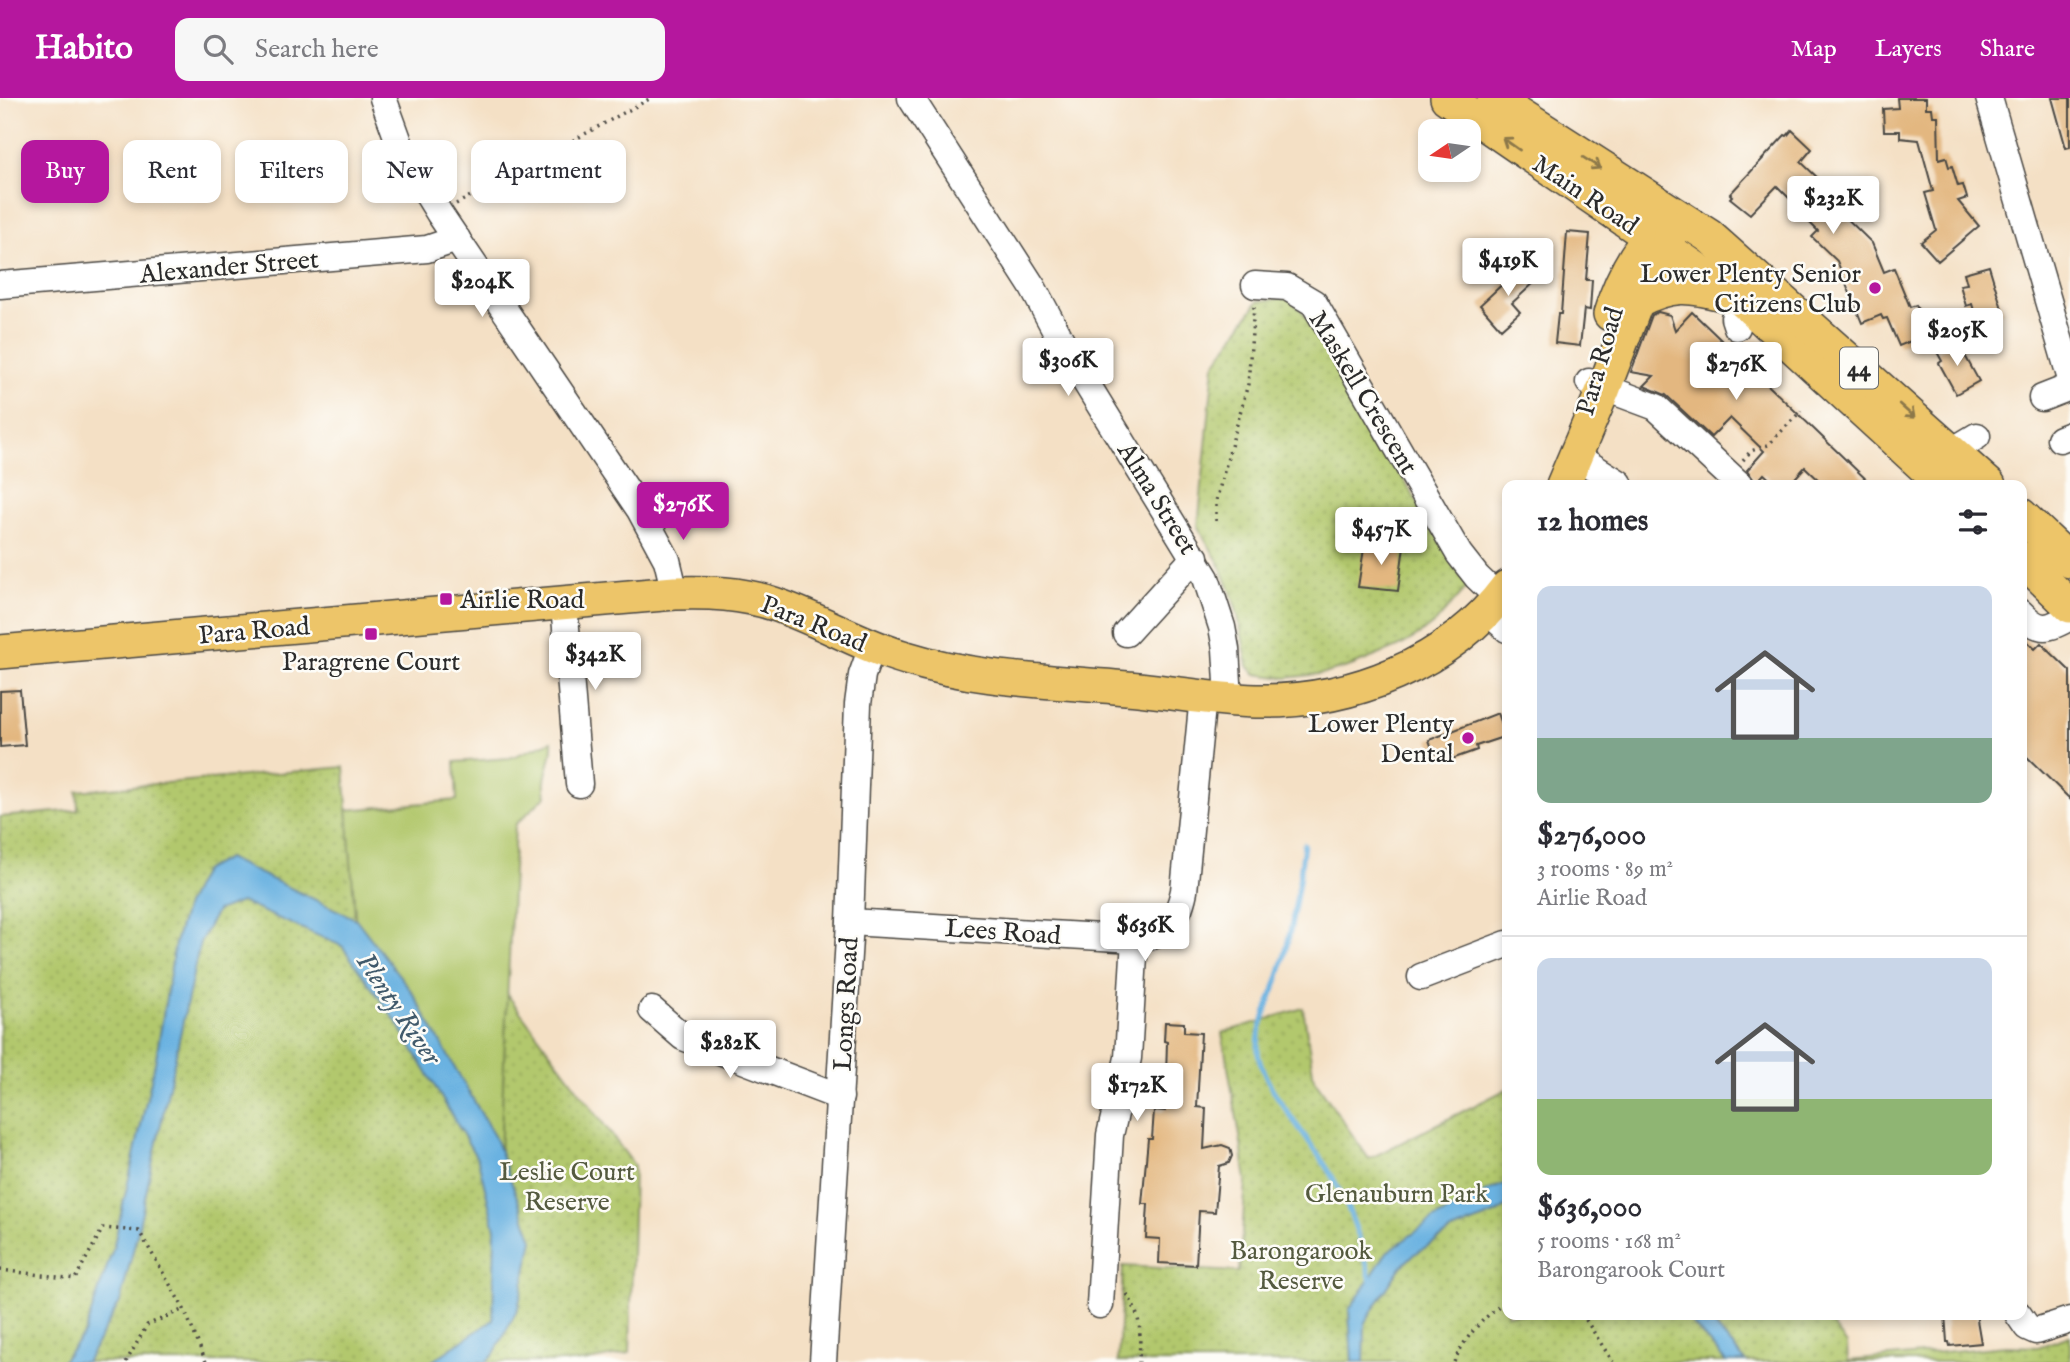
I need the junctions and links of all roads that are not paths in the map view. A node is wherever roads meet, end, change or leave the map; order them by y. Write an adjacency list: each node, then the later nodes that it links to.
1 (383, 98): 7 (street)
2 (911, 98): 23 (street, Alma Street)
3 (1447, 98): 8 (main road, Main Road / 44, one-way to 3)
4 (1494, 98): 6 (main road, Main Road / 44, one-way to 6)
5 (1989, 98): 13 (street)
6 (1674, 212): 8 (main road, Para Road); 21 (main road, Main Road / 44, one-way to 21)
7 (457, 239): 9 (street, Alexander Street); 26 (street)
8 (1658, 242): 11 (main road, Para Road); 12 (main road, Main Road / 44); 14 (main road, Para Road)
9 (0, 285)
10 (1255, 285): 28 (street, Maskell Crescent)
11 (1637, 301): 12 (main road); 14 (main road, Para Road)
12 (1739, 313): 20 (main road, Main Road / 44)
13 (2070, 376)
14 (1597, 385): 17 (main road, Para Road); 19 (street)
15 (2070, 387): 16 (street)
16 (2042, 398)
17 (1569, 470): 18 (street)
18 (1607, 480)
19 (1733, 480)
20 (1938, 480)
21 (1986, 480)
22 (2027, 521): 24 (main road)
23 (1195, 557): 32 (street); 35 (street, Alma Street)
24 (2070, 561)
25 (2027, 564): 29 (main road)
26 (685, 593): 27 (main road, Para Road); 33 (main road, Para Road)
27 (564, 604): 34 (main road, Para Road); 36 (street)
28 (1500, 606): 35 (main road, Para Road)
29 (2070, 606)
30 (2070, 617): 31 (street)
31 (2027, 619)
32 (1126, 633)
33 (872, 647): 35 (main road, Para Road); 37 (street, Longs Road)
34 (0, 652)
35 (1216, 697): 38 (street, Lees Road)
36 (579, 784)
37 (850, 922): 38 (street, Lees Road); 42 (street, Longs Road)
38 (1135, 940): 43 (street)
39 (1502, 946): 40 (street)
40 (1421, 977)
41 (652, 1010): 42 (street)
42 (840, 1097): 46 (street, Longs Road)
43 (1112, 1296)
44 (2070, 1320): 45 (street)
45 (2025, 1322)
46 (824, 1362)

